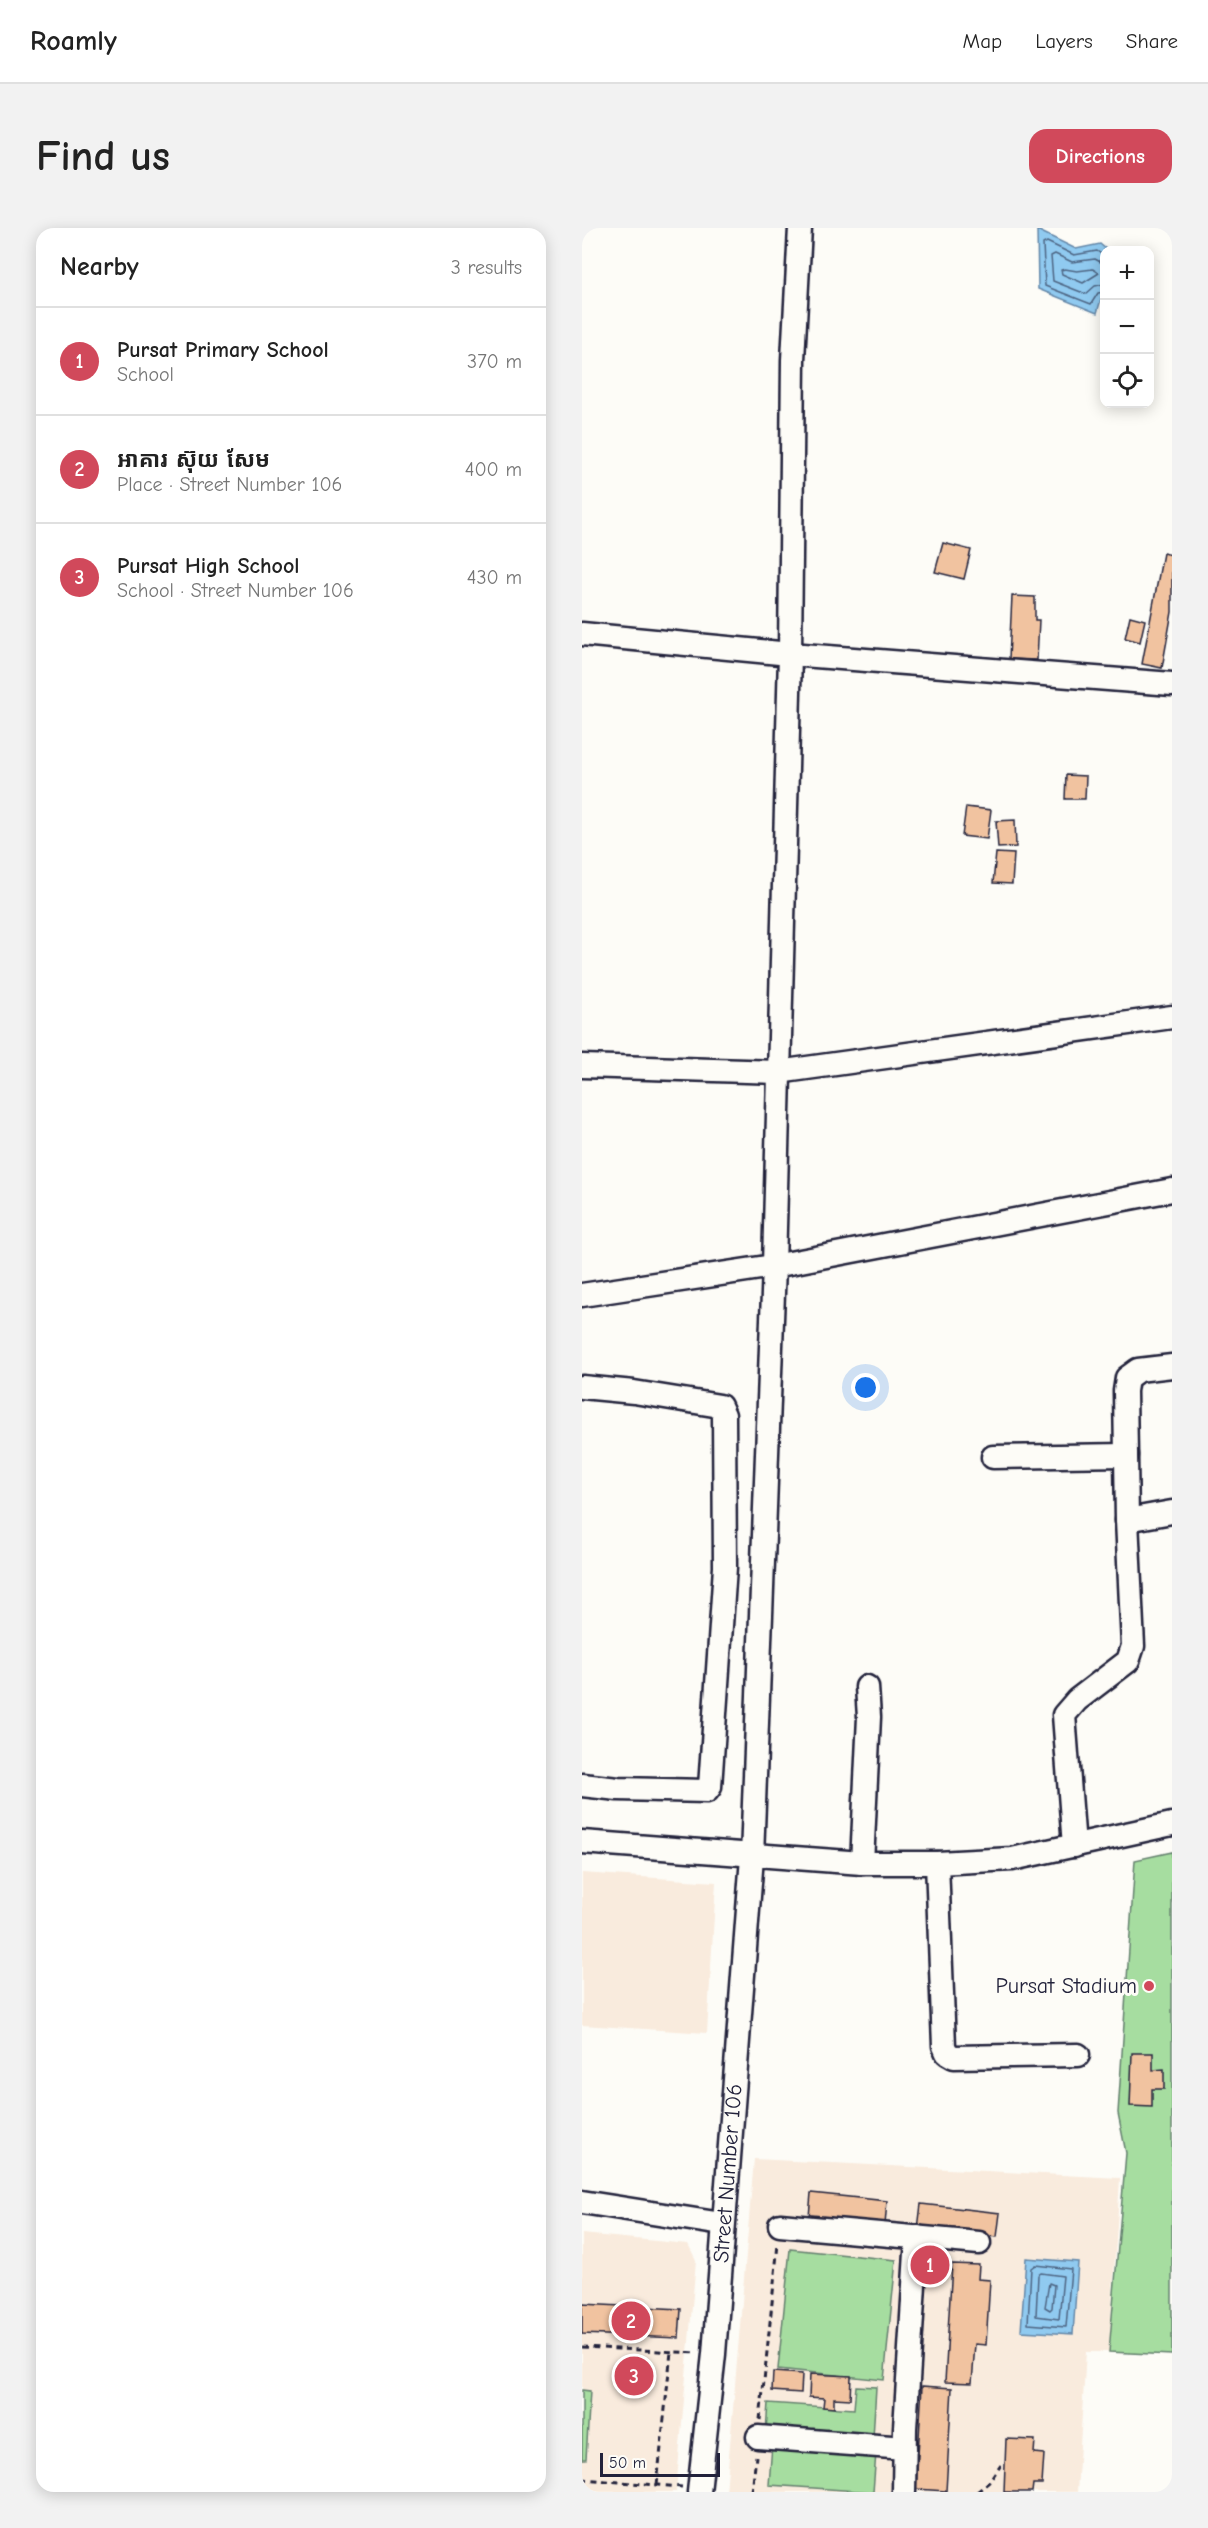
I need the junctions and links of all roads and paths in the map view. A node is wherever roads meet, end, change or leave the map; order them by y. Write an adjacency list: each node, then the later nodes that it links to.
1 (800, 228): 3 (street, Street Number 106)
2 (582, 634): 3 (street)
3 (790, 654): 4 (street); 7 (street, Street Number 106)
4 (1172, 684)
5 (1172, 1017): 7 (street)
6 (582, 1066): 7 (street)
7 (778, 1072): 9 (street, Street Number 106)
8 (1172, 1190): 9 (street)
9 (774, 1266): 10 (street); 18 (street, Street Number 106)
10 (582, 1296)
11 (1172, 1366): 13 (street)
12 (582, 1387): 17 (street)
13 (1126, 1455): 14 (street); 16 (street)
14 (993, 1457)
15 (1172, 1512): 16 (street)
16 (1127, 1520): 23 (street)
17 (724, 1568): 18 (street); 20 (street)
18 (762, 1570): 24 (street, Street Number 106)
19 (867, 1687): 25 (street)
20 (582, 1785)
21 (1172, 1824): 23 (street)
22 (582, 1842): 24 (street)
23 (1074, 1846): 26 (street)
24 (752, 1857): 25 (street); 29 (street, Street Number 106)
25 (862, 1863): 26 (street)
26 (936, 1863): 27 (street)
27 (1078, 2055)
28 (582, 2202): 29 (street)
29 (722, 2224): 42 (street, Street Number 106)
30 (780, 2224): 31 (street); 36 (path)
31 (917, 2237): 32 (street); 37 (street)
32 (979, 2243)
33 (582, 2347): 34 (path)
34 (671, 2352): 35 (path); 40 (path)
35 (679, 2352)
36 (758, 2437): 37 (street); 43 (path)
37 (905, 2448): 44 (street)
38 (1001, 2465): 45 (path)
39 (582, 2479): 40 (path)
40 (657, 2485): 41 (path)
41 (664, 2486)
42 (699, 2492)
43 (752, 2492)
44 (904, 2492)
45 (977, 2492)

